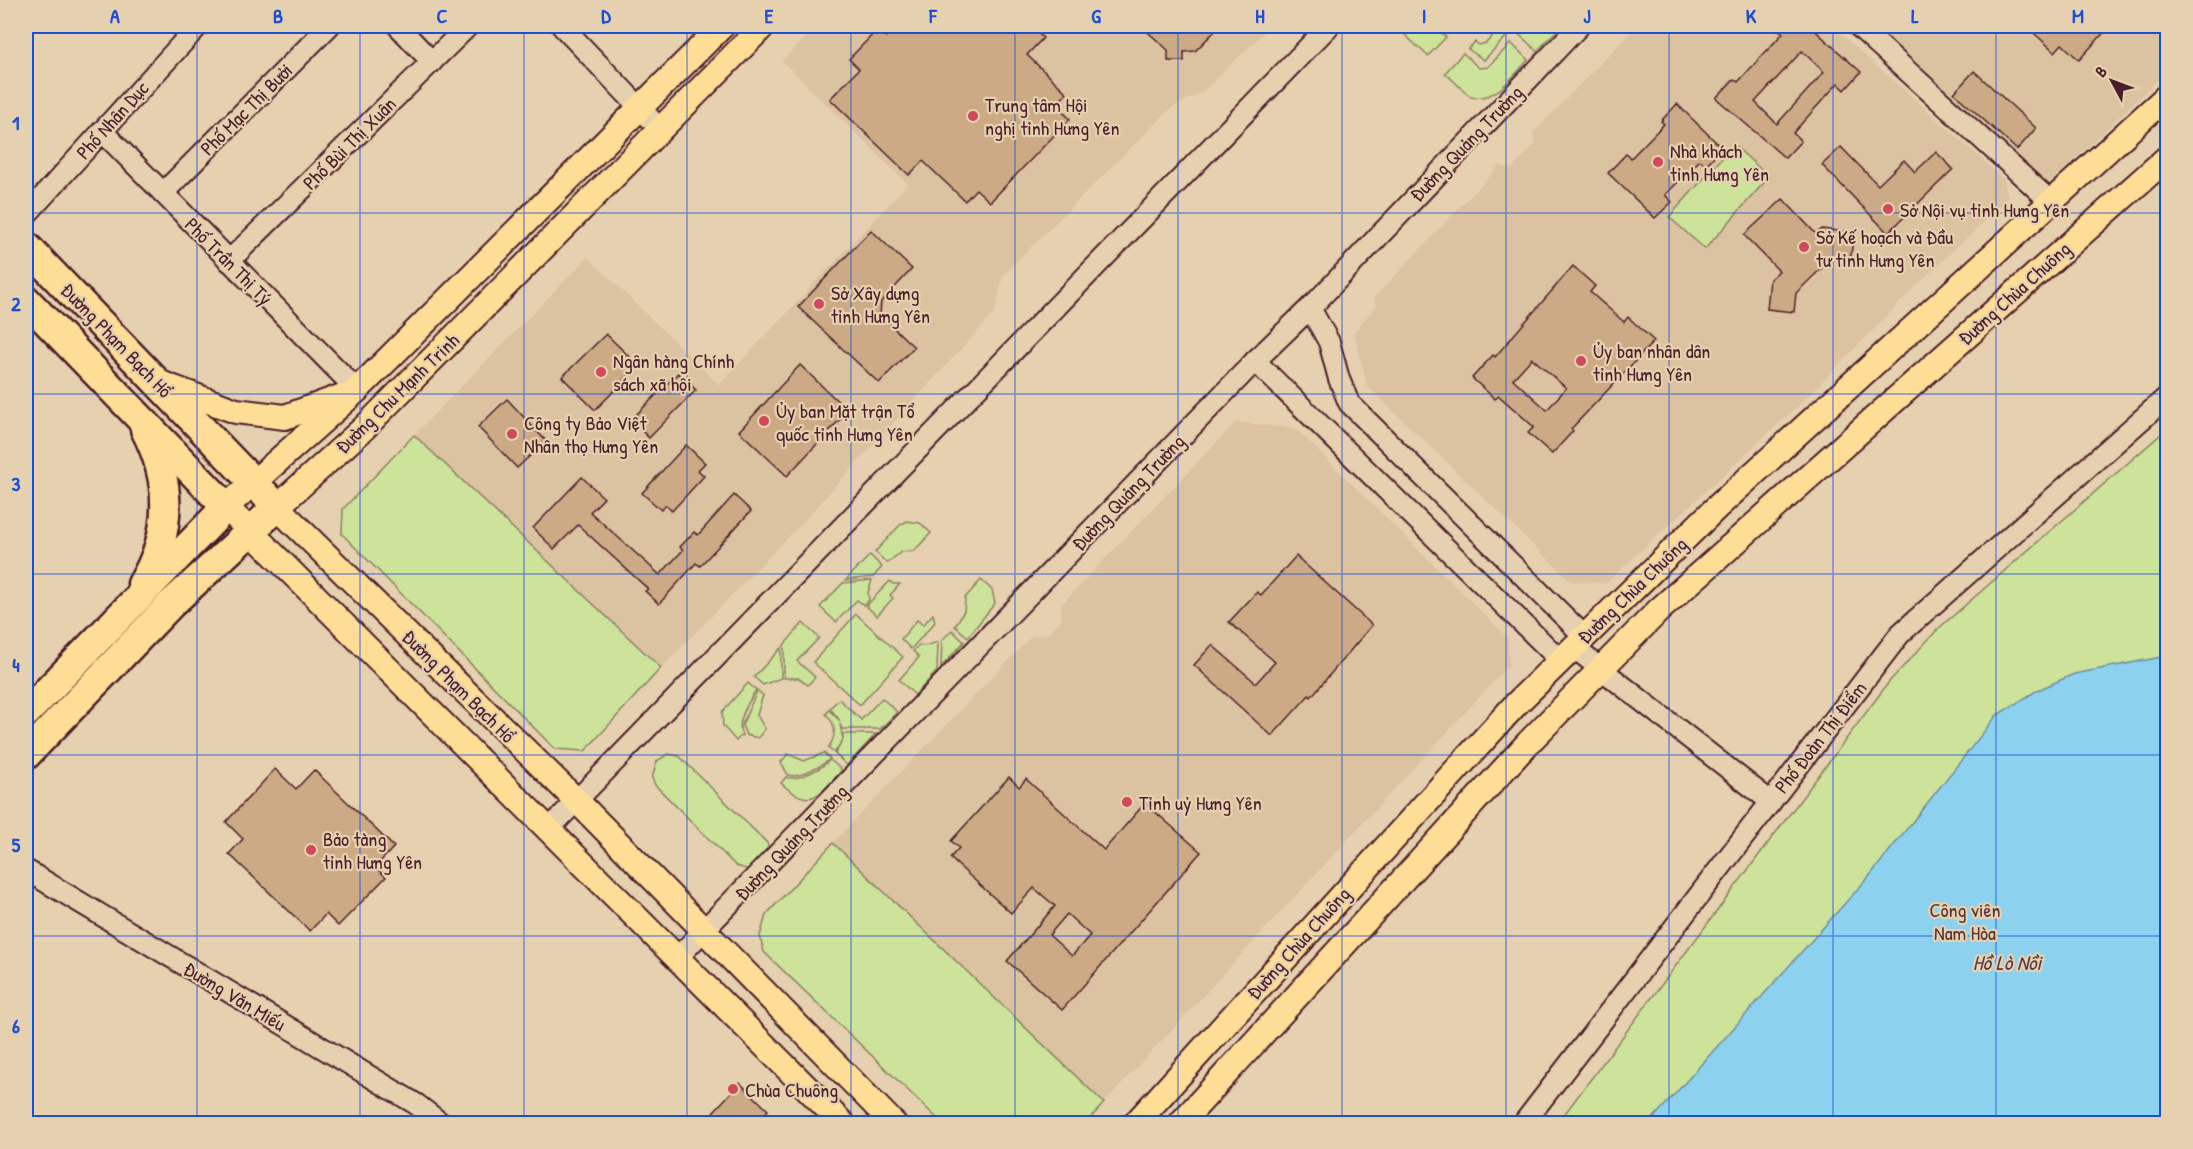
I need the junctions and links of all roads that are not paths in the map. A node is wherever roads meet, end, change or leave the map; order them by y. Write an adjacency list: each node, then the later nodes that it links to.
1 (198, 26): 15 (street, Phố Nhân Dục)
2 (329, 26): 17 (street, Phố Mạc Thị Bưởi)
3 (398, 26): 11 (street)
4 (468, 26): 11 (street, Phố Bùi Thị Xuân)
5 (562, 26): 13 (street)
6 (722, 26): 13 (main road, Đường Chu Mạnh Trinh)
7 (763, 26): 14 (main road, Đường Chu Mạnh Trinh)
8 (1329, 26): 40 (street)
9 (1578, 26): 23 (street, Đường Quảng Trường)
10 (1858, 26): 18 (street)
11 (432, 62): 21 (street, Phố Bùi Thị Xuân)
12 (2168, 95): 18 (main road, Đường Chùa Chuông)
13 (640, 107): 14 (street); 26 (main road, Đường Chu Mạnh Trinh)
14 (661, 130): 33 (main road, Đường Chu Mạnh Trinh)
15 (102, 131): 17 (street, Phố Trần Thị Tý); 19 (street, Phố Nhân Dục)
16 (2168, 157): 30 (main road, Đường Chùa Chuông)
17 (163, 194): 21 (street, Phố Trần Thị Tý)
18 (2050, 201): 29 (main road, Đường Chùa Chuông)
19 (26, 215)
20 (26, 246): 25 (highway, Đường Phạm Bạch Hổ)
21 (230, 261): 26 (street, Phố Trần Thị Tý)
22 (26, 300): 28 (highway, Đường Phạm Bạch Hổ)
23 (1310, 308): 24 (street, Đường Quảng Trường); 36 (street)
24 (1255, 361): 36 (street); 46 (street, Đường Quảng Trường)
25 (160, 383): 26 (main road); 31 (highway, Đường Phạm Bạch Hổ)
26 (357, 390): 31 (main road, Đường Chu Mạnh Trinh)
27 (2168, 396): 41 (street, Phố Đoàn Thị Điểm)
28 (135, 411): 32 (highway, Đường Phạm Bạch Hổ); 35 (highway)
29 (1796, 435): 30 (main road); 36 (main road, Đường Chùa Chuông)
30 (1823, 462): 37 (main road, Đường Chùa Chuông)
31 (252, 483): 32 (main road, Đường Chu Mạnh Trinh); 33 (highway, Đường Phạm Bạch Hổ)
32 (226, 507): 34 (main road, Đường Phạm Bạch Hổ); 35 (highway, Đường Chu Mạnh Trinh)
33 (277, 507): 34 (highway, Đường Chu Mạnh Trinh); 40 (main road, Đường Phạm Bạch Hổ)
34 (250, 530): 39 (highway, Đường Chu Mạnh Trinh); 42 (main road, Đường Phạm Bạch Hổ)
35 (125, 612): 38 (highway, Đường Chu Mạnh Trinh)
36 (1573, 648): 37 (street); 44 (main road, Đường Chùa Chuông)
37 (1601, 669): 41 (street); 45 (main road, Đường Chùa Chuông)
38 (26, 713)
39 (26, 755)
40 (577, 801): 42 (street); 46 (main road, Đường Phạm Bạch Hổ)
41 (1770, 802): 53 (street, Phố Đoàn Thị Điểm)
42 (548, 830): 47 (main road, Đường Phạm Bạch Hổ)
43 (26, 870): 48 (street, Đường Văn Miếu)
44 (1365, 870): 45 (main road); 51 (main road, Đường Chùa Chuông)
45 (1391, 893): 52 (main road, Đường Chùa Chuông)
46 (704, 932): 47 (street, Đường Quảng Trường); 50 (main road, Đường Phạm Bạch Hổ)
47 (677, 958): 49 (main road, Đường Phạm Bạch Hổ)
48 (442, 1124)
49 (843, 1124)
50 (894, 1124)
51 (1135, 1124)
52 (1180, 1124)
53 (1522, 1124)

